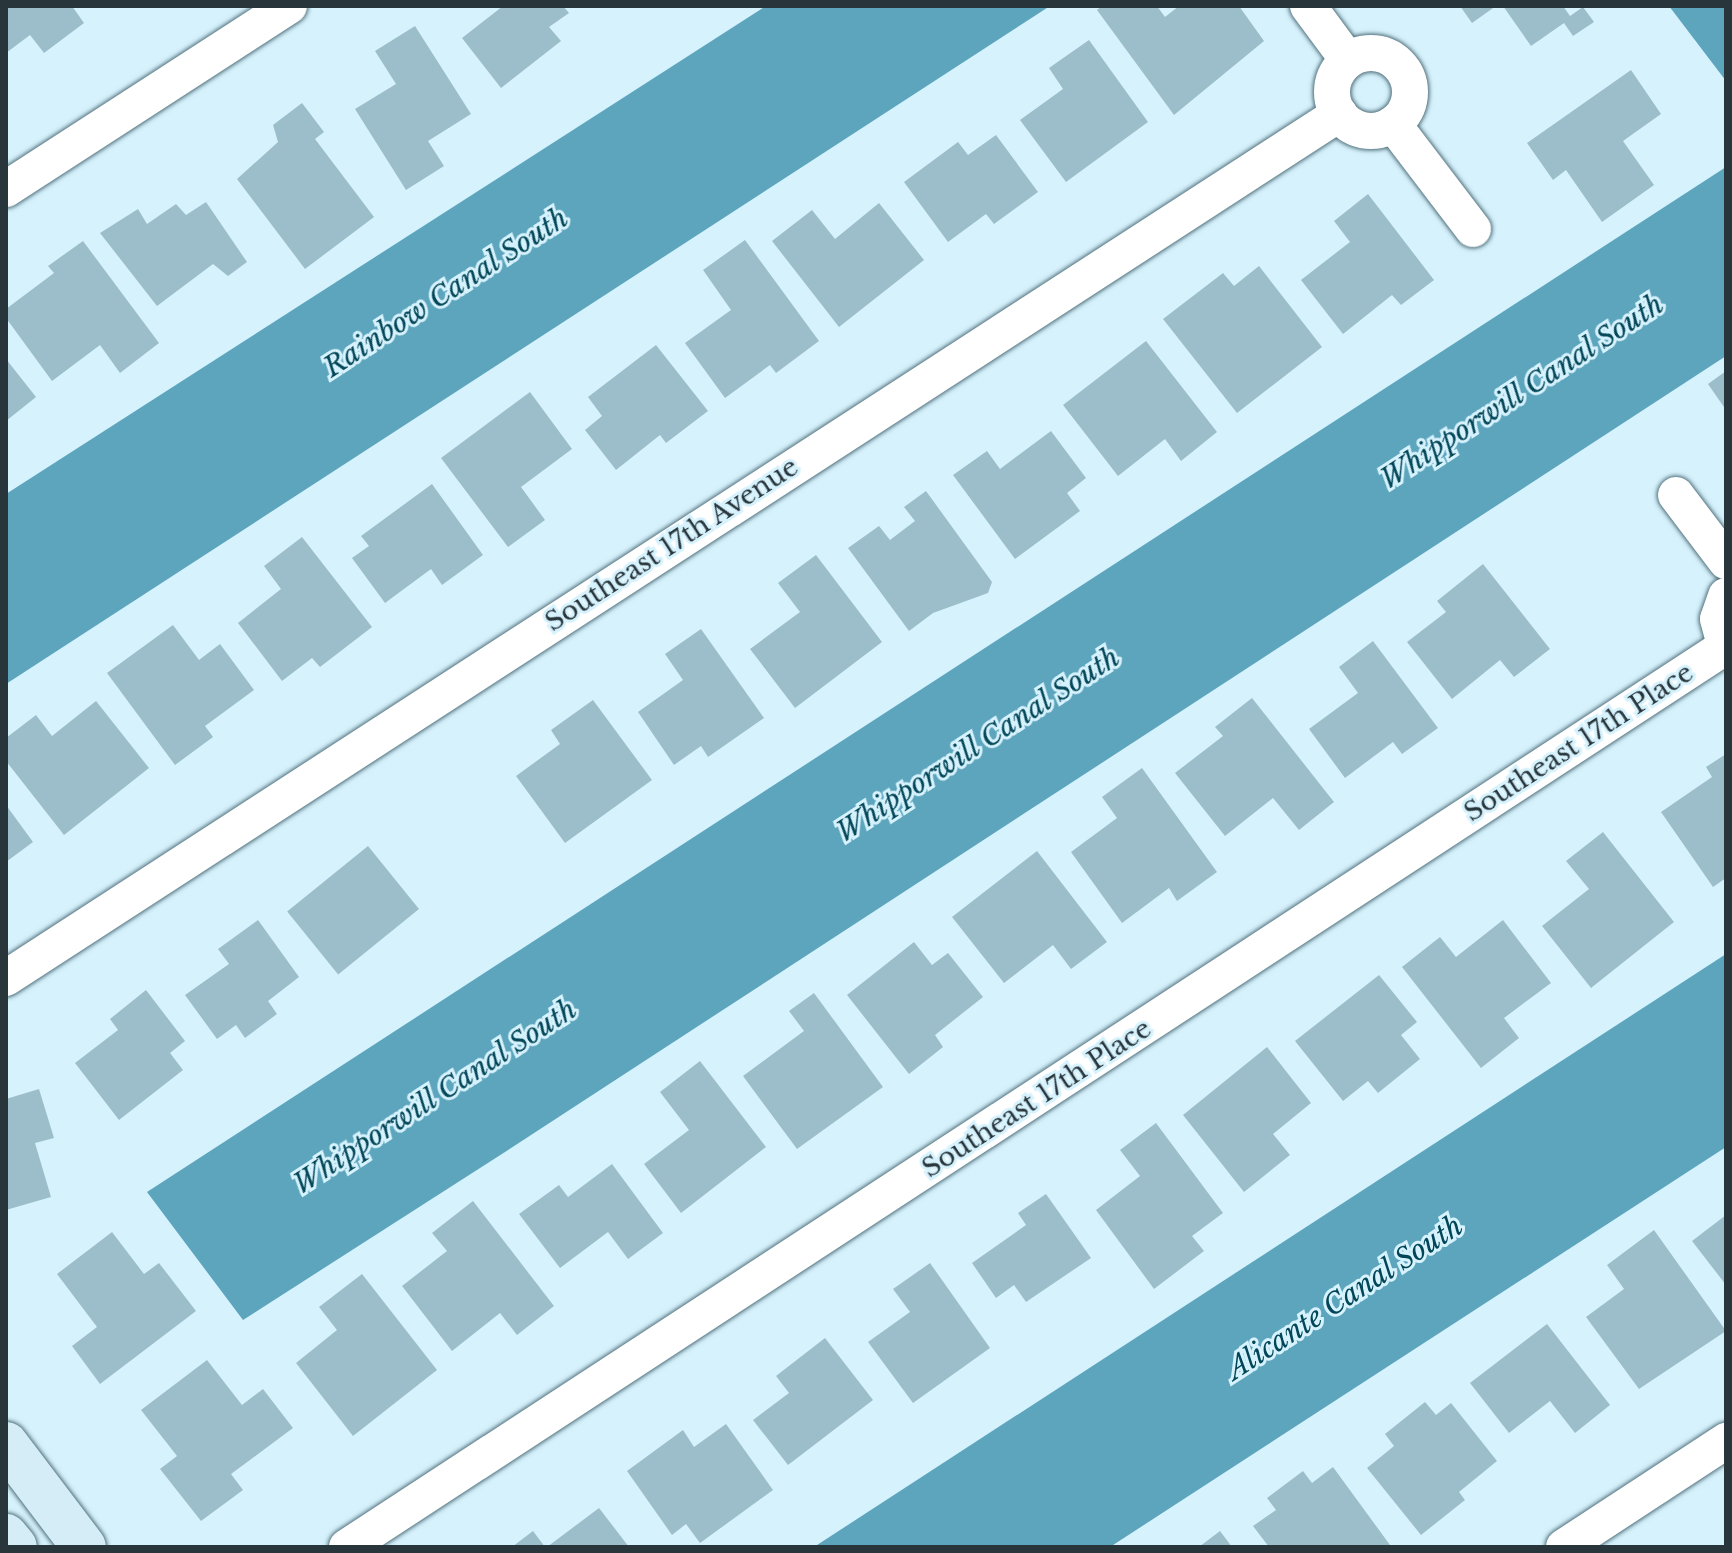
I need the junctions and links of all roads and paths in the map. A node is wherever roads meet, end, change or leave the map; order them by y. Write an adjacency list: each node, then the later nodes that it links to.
1 (289, 6): 6 (street)
2 (1308, 6): 3 (street)
3 (1348, 60): 4 (street); 5 (street)
4 (1339, 114): 5 (street); 12 (street, Southeast 17th Avenue)
5 (1393, 124): 7 (street)
6 (6, 189)
7 (1473, 229)
8 (1676, 495): 9 (street)
9 (1726, 561)
10 (1726, 596): 11 (street, Southeast 17th Place)
11 (1725, 648): 18 (street, Southeast 17th Place)
12 (6, 978)
13 (1726, 1441): 19 (street)
14 (6, 1444): 17 (street)
15 (6, 1536): 16 (street)
16 (15, 1547)
17 (84, 1547)
18 (347, 1547)
19 (1564, 1547)

